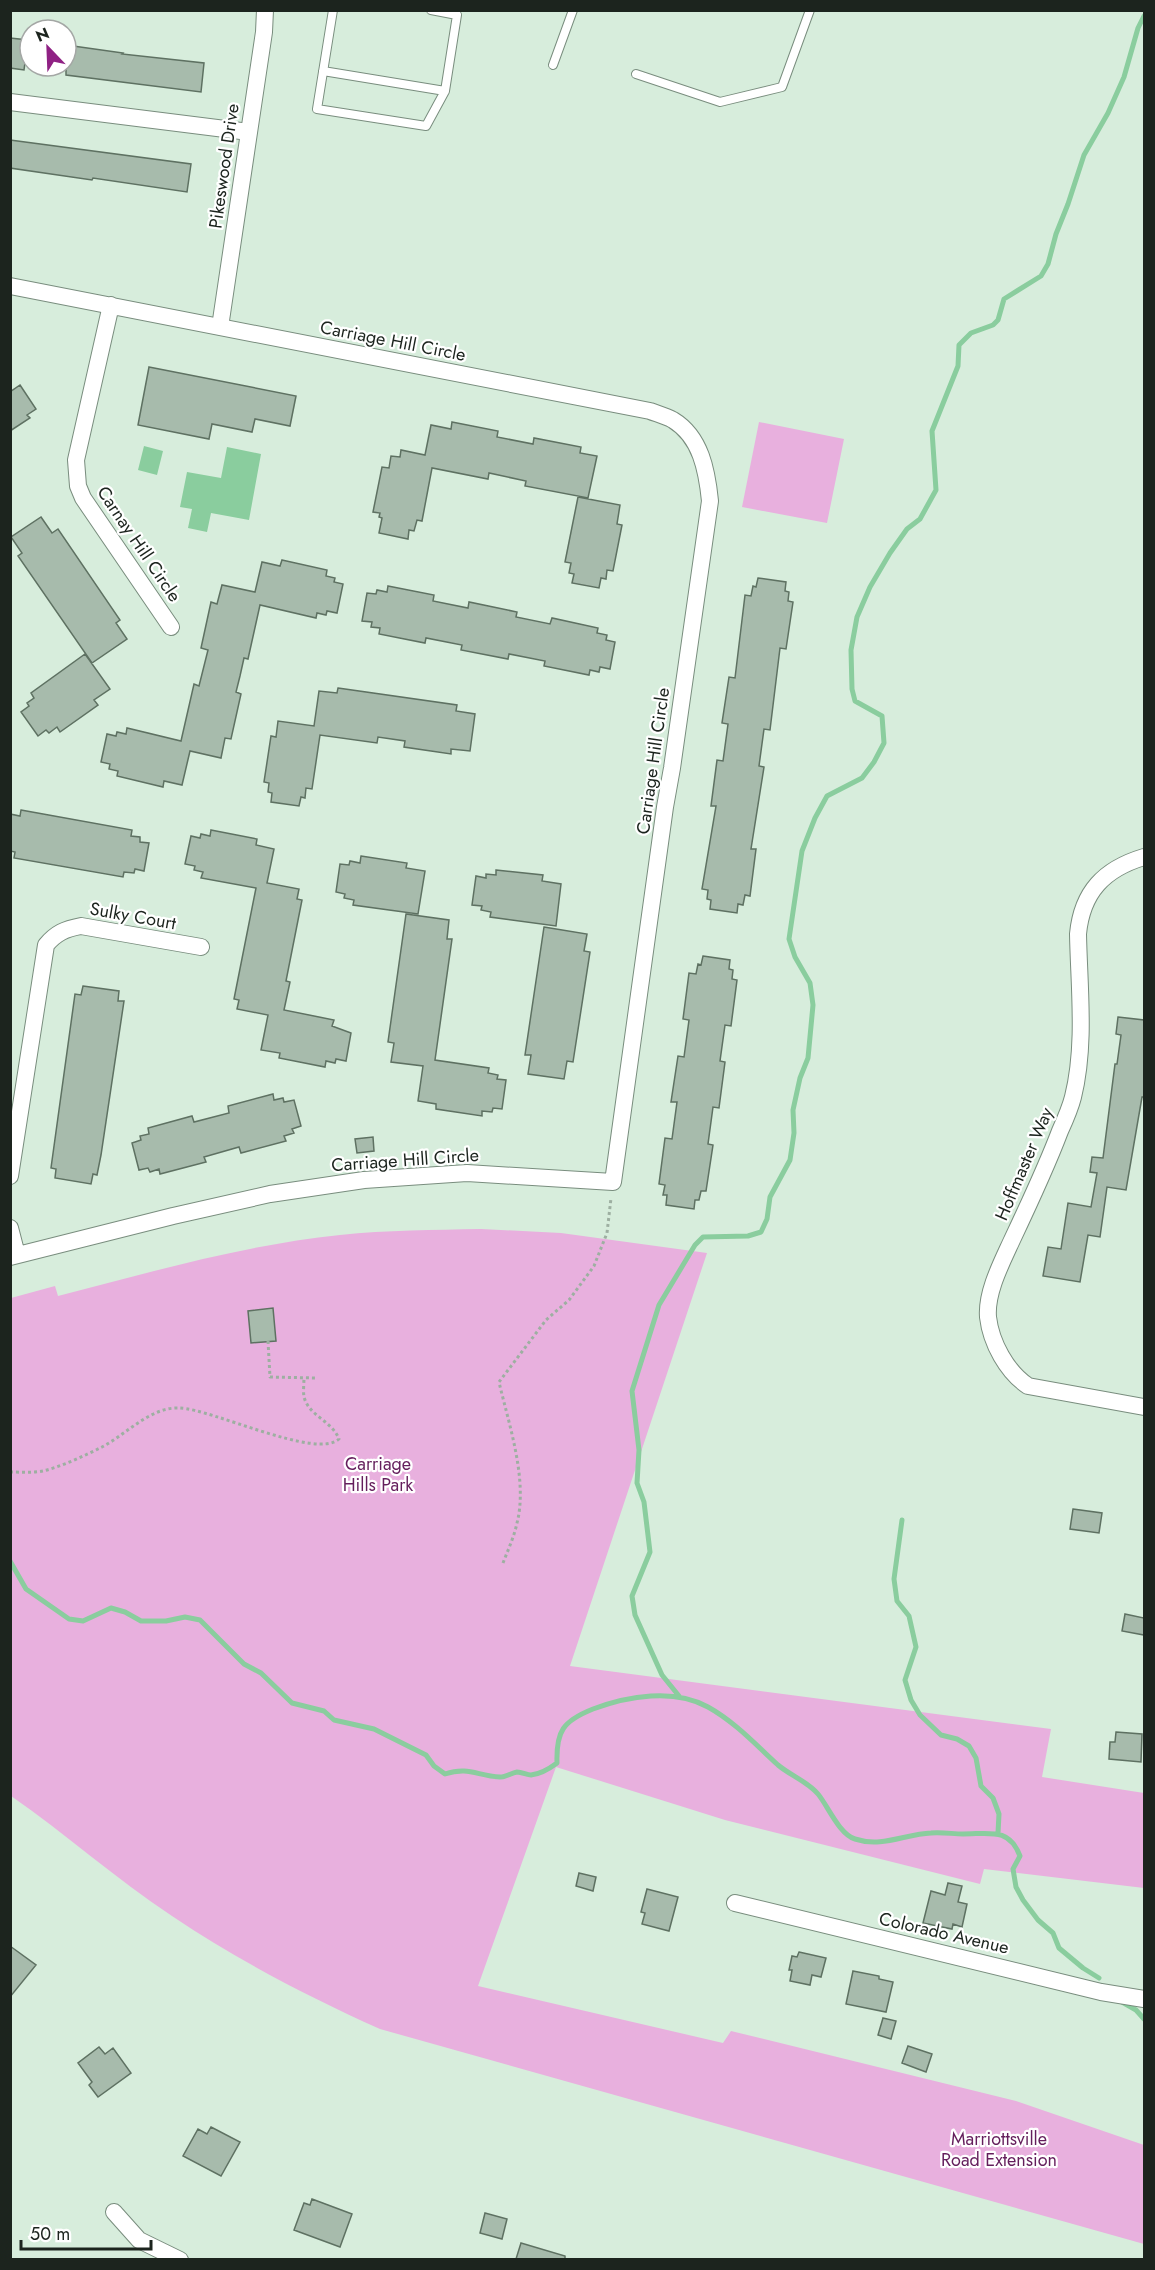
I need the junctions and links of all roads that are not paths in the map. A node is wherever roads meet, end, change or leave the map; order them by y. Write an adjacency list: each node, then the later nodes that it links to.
1 (265, 10): 11 (street, Pikeswood Drive)
2 (333, 10): 7 (lane)
3 (431, 10): 9 (lane)
4 (573, 10): 6 (lane)
5 (810, 10): 8 (lane)
6 (553, 65)
7 (323, 71): 9 (lane); 9 (lane)
8 (636, 74)
9 (445, 91)
10 (10, 102): 11 (street)
11 (249, 132): 14 (street, Pikeswood Drive)
12 (10, 286): 13 (street, Carriage Hill Circle)
13 (111, 305): 14 (street, Carriage Hill Circle); 15 (street, Carnay Hill Circle)
14 (220, 327): 20 (street, Carriage Hill Circle)
15 (171, 627)
16 (1144, 857): 21 (street, Hoffmaster Way)
17 (201, 947): 18 (street, Sulky Court)
18 (10, 1176)
19 (10, 1228): 20 (street)
20 (14, 1256)
21 (1144, 1407)
22 (735, 1903): 23 (street, Colorado Avenue)
23 (1144, 1999)
24 (114, 2212): 25 (street)
25 (180, 2259)

